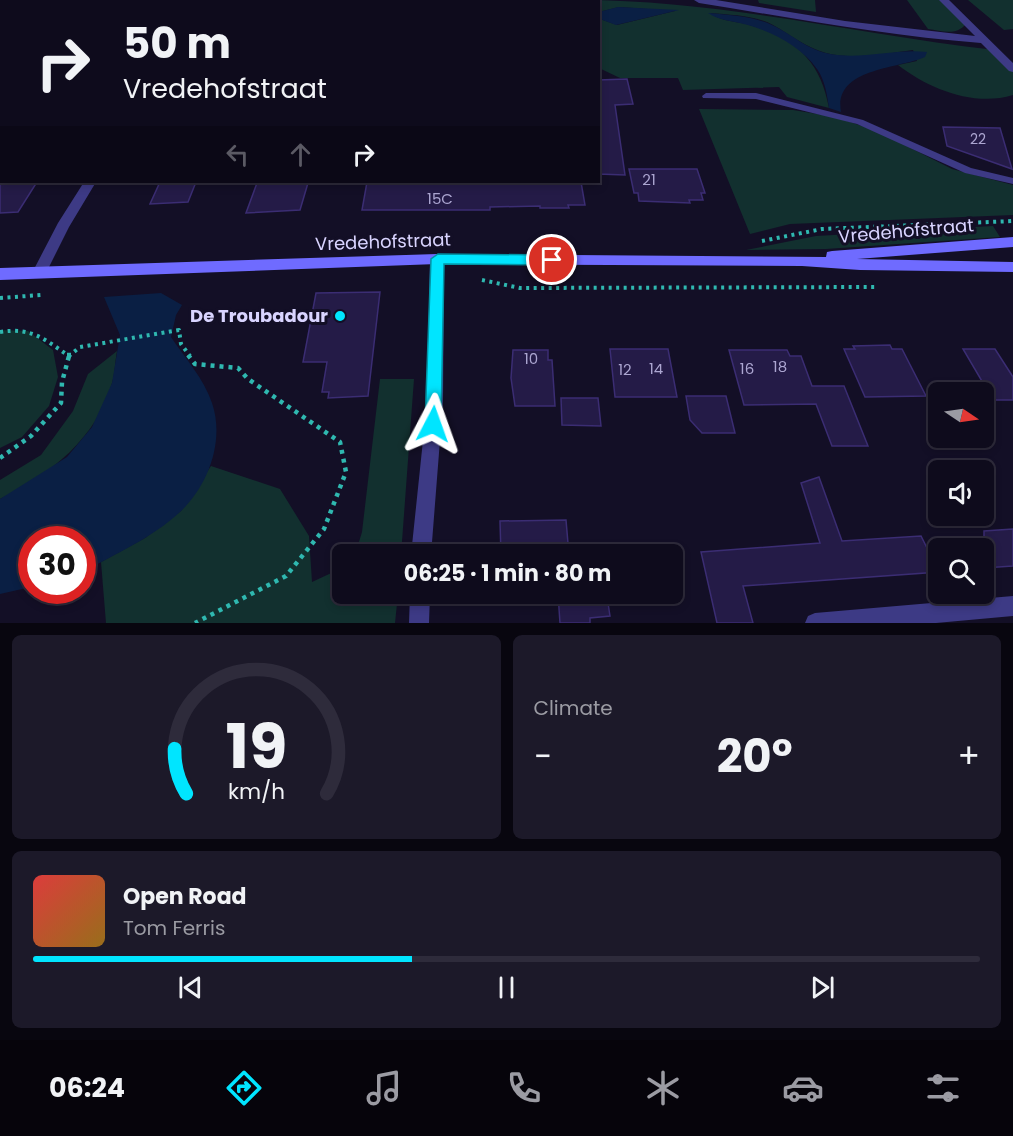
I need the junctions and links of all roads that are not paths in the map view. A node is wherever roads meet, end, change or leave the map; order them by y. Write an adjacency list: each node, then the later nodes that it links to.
1 (699, 0): 3 (street)
2 (944, 0): 3 (street)
3 (984, 40): 4 (street)
4 (1013, 69)
5 (706, 96): 6 (lane)
6 (1013, 181)
7 (89, 183): 12 (street)
8 (1013, 242): 10 (main road, Vredehofstraat)
9 (438, 259): 10 (main road, Vredehofstraat); 12 (main road, Vredehofstraat); 14 (street)
10 (802, 261): 11 (main road, Vredehofstraat)
11 (1013, 267)
12 (39, 273): 13 (main road, Vredehofstraat)
13 (0, 274)
14 (422, 544)
15 (420, 604): 17 (street)
16 (1013, 606): 18 (street)
17 (419, 623)
18 (815, 623)

